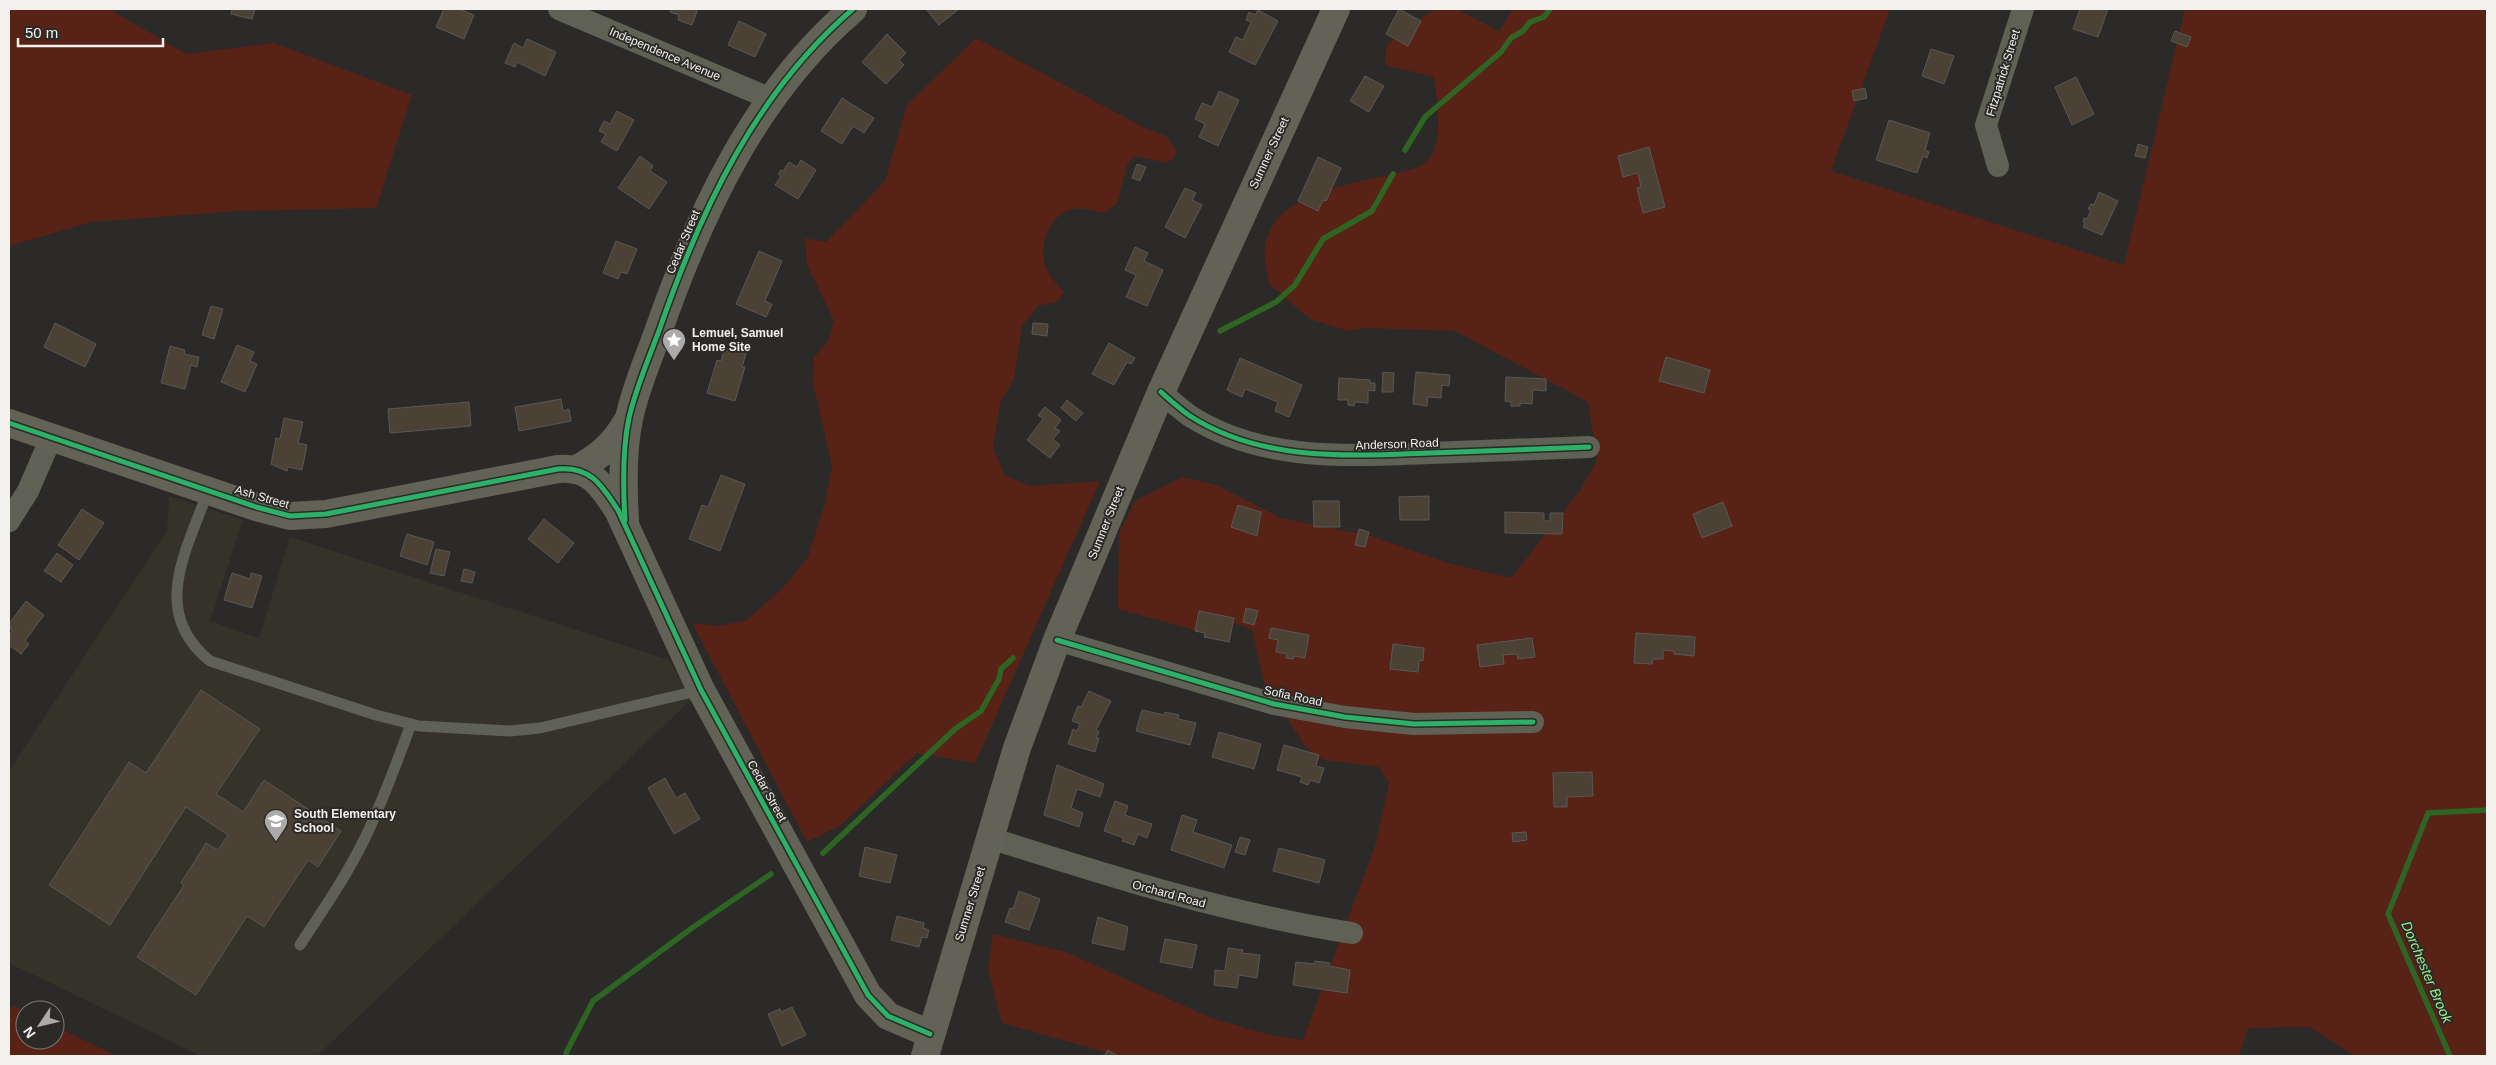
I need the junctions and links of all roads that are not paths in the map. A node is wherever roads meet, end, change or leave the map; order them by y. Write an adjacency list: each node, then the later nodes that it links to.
1 (559, 9): 5 (street, Independence Avenue)
2 (853, 9): 5 (street, Cedar Street)
3 (1336, 9): 7 (street, Sumner Street)
4 (2023, 9): 6 (street, Fitzpatrick Street)
5 (770, 99): 8 (street, Cedar Street)
6 (1998, 166)
7 (1161, 392): 11 (street, Anderson Road); 16 (street, Sumner Street)
8 (629, 418): 12 (street, Cedar Street); 15 (street, Cedar Street)
9 (9, 423): 10 (street, Ash Street)
10 (51, 438): 13 (street, Ash Street); 14 (street)
11 (1589, 447)
12 (577, 469): 13 (street, Ash Street); 15 (street, Cedar Street)
13 (208, 491): 19 (lane)
14 (9, 521)
15 (625, 524): 17 (street, Cedar Street)
16 (1057, 640): 18 (street, Sofia Road); 20 (street, Sumner Street)
17 (701, 690): 19 (lane); 23 (street, Cedar Street)
18 (1533, 722)
19 (411, 724): 22 (lane)
20 (990, 838): 21 (street, Orchard Road); 23 (street, Sumner Street)
21 (1352, 933)
22 (300, 945)
23 (928, 1045)

